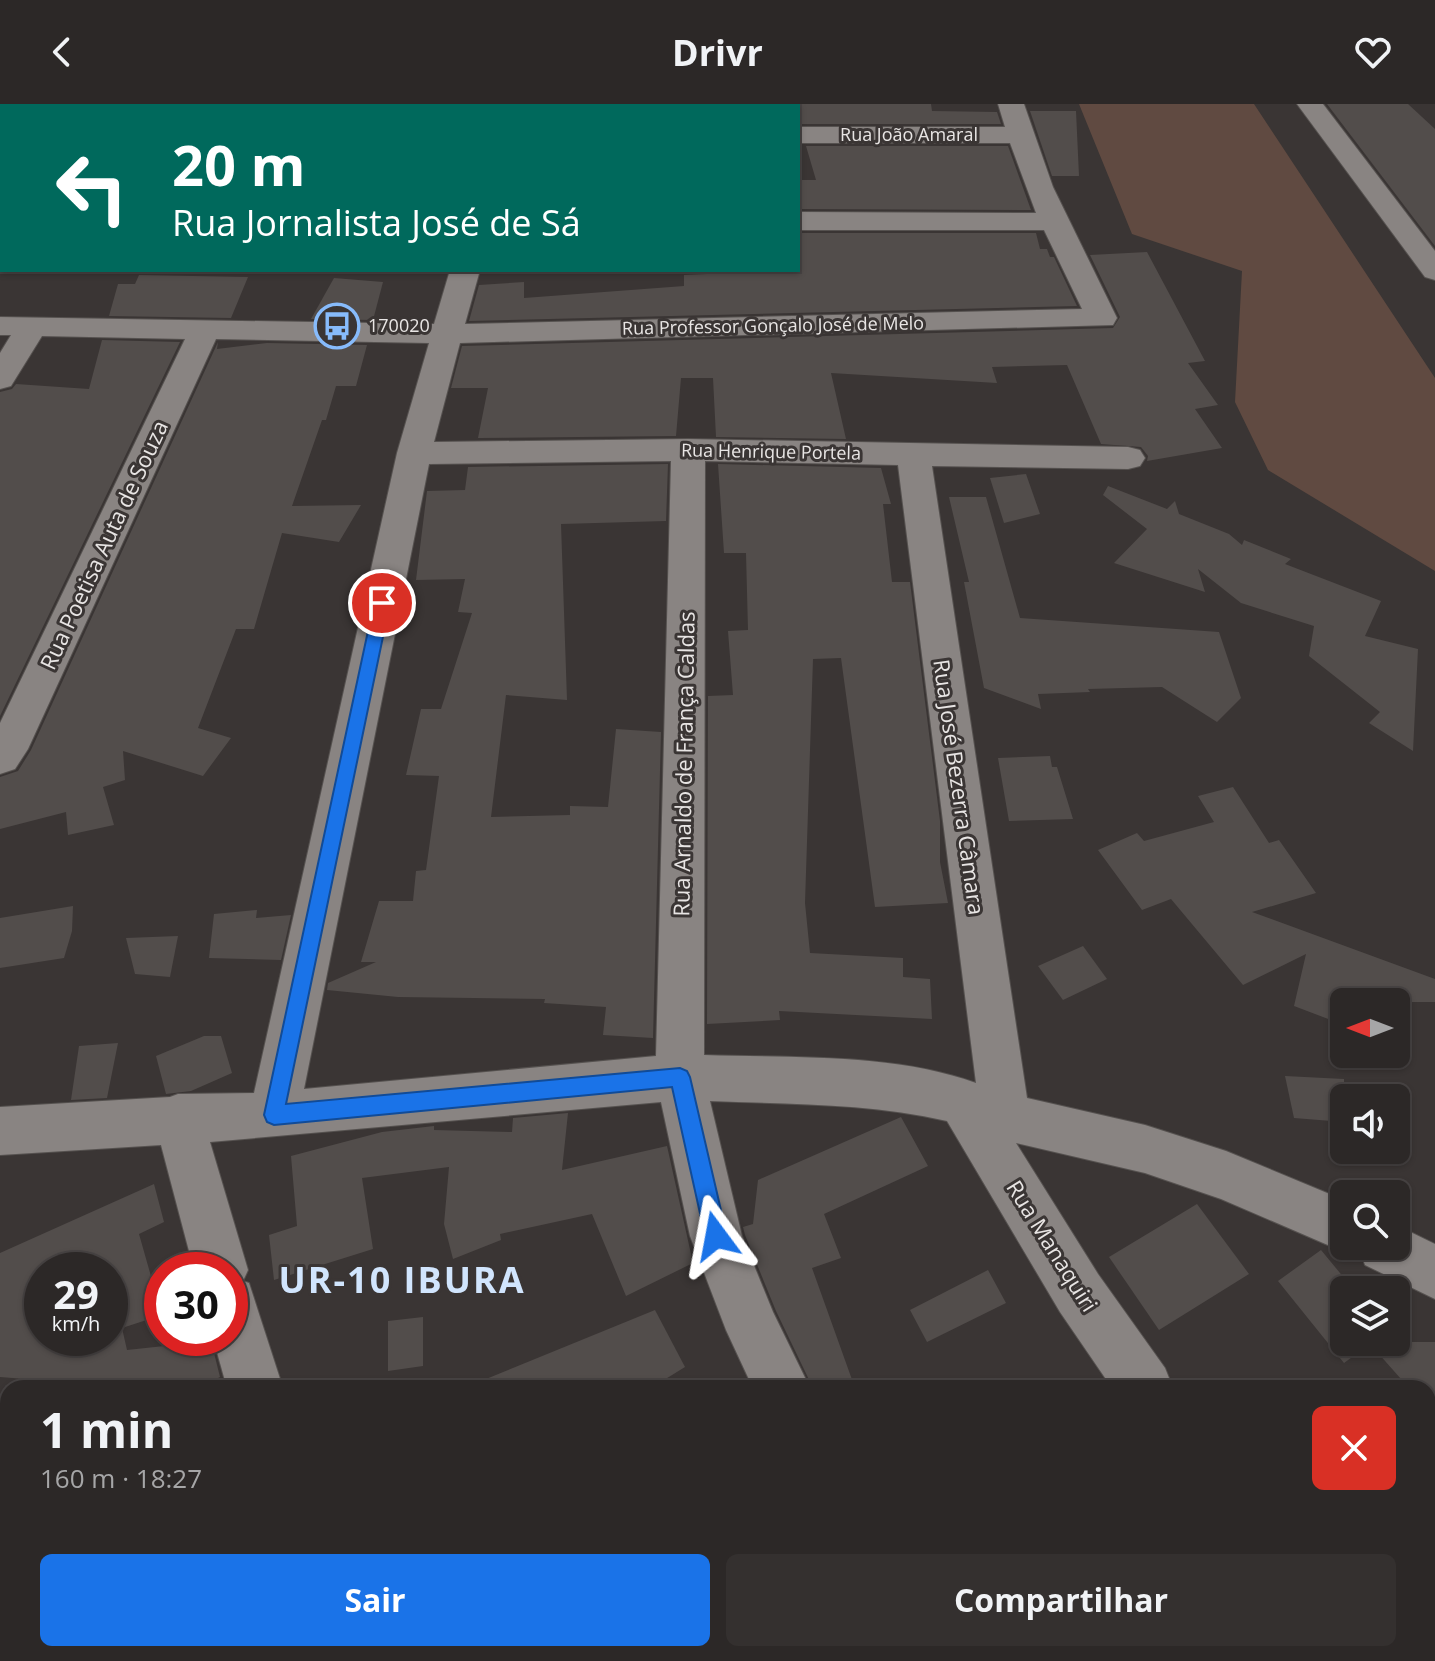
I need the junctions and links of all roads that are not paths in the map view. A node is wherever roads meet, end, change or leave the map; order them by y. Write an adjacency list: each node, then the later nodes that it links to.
1 (1011, 104): 4 (street)
2 (1310, 104): 7 (street)
3 (800, 135): 4 (street, Rua João Amaral)
4 (1019, 135): 6 (street)
5 (800, 221): 6 (street)
6 (1052, 222): 12 (street, Rua Professor Gonçalo José de Melo)
7 (1435, 271)
8 (464, 272): 12 (street)
9 (0, 326): 10 (street, Rua Professor Gonçalo José de Melo)
10 (32, 326): 11 (street, Rua Professor Gonçalo José de Melo); 13 (street)
11 (205, 329): 12 (street, Rua Professor Gonçalo José de Melo); 18 (street, Rua Poetisa Auta de Souza)
12 (445, 334): 15 (street)
13 (0, 379)
14 (688, 450): 15 (street, Rua Henrique Portela); 16 (street, Rua Henrique Portela); 19 (street, Rua Arnaldo de França Caldas)
15 (414, 453): 21 (street)
16 (914, 456): 17 (street, Rua Henrique Portela); 20 (street, Rua José Bezerra Câmara)
17 (1128, 458)
18 (0, 758)
19 (680, 1077): 20 (street); 21 (street); 30 (street, Rua Arnaldo de França Caldas)
20 (984, 1109): 24 (street); 31 (street, Rua Manaquiri)
21 (274, 1115): 22 (street)
22 (178, 1118): 23 (street); 25 (street)
23 (0, 1131)
24 (1330, 1220)
25 (216, 1252)
26 (1410, 1259): 27 (street)
27 (1435, 1272)
28 (246, 1356): 29 (street)
29 (253, 1380)
30 (778, 1380)
31 (1139, 1380)

